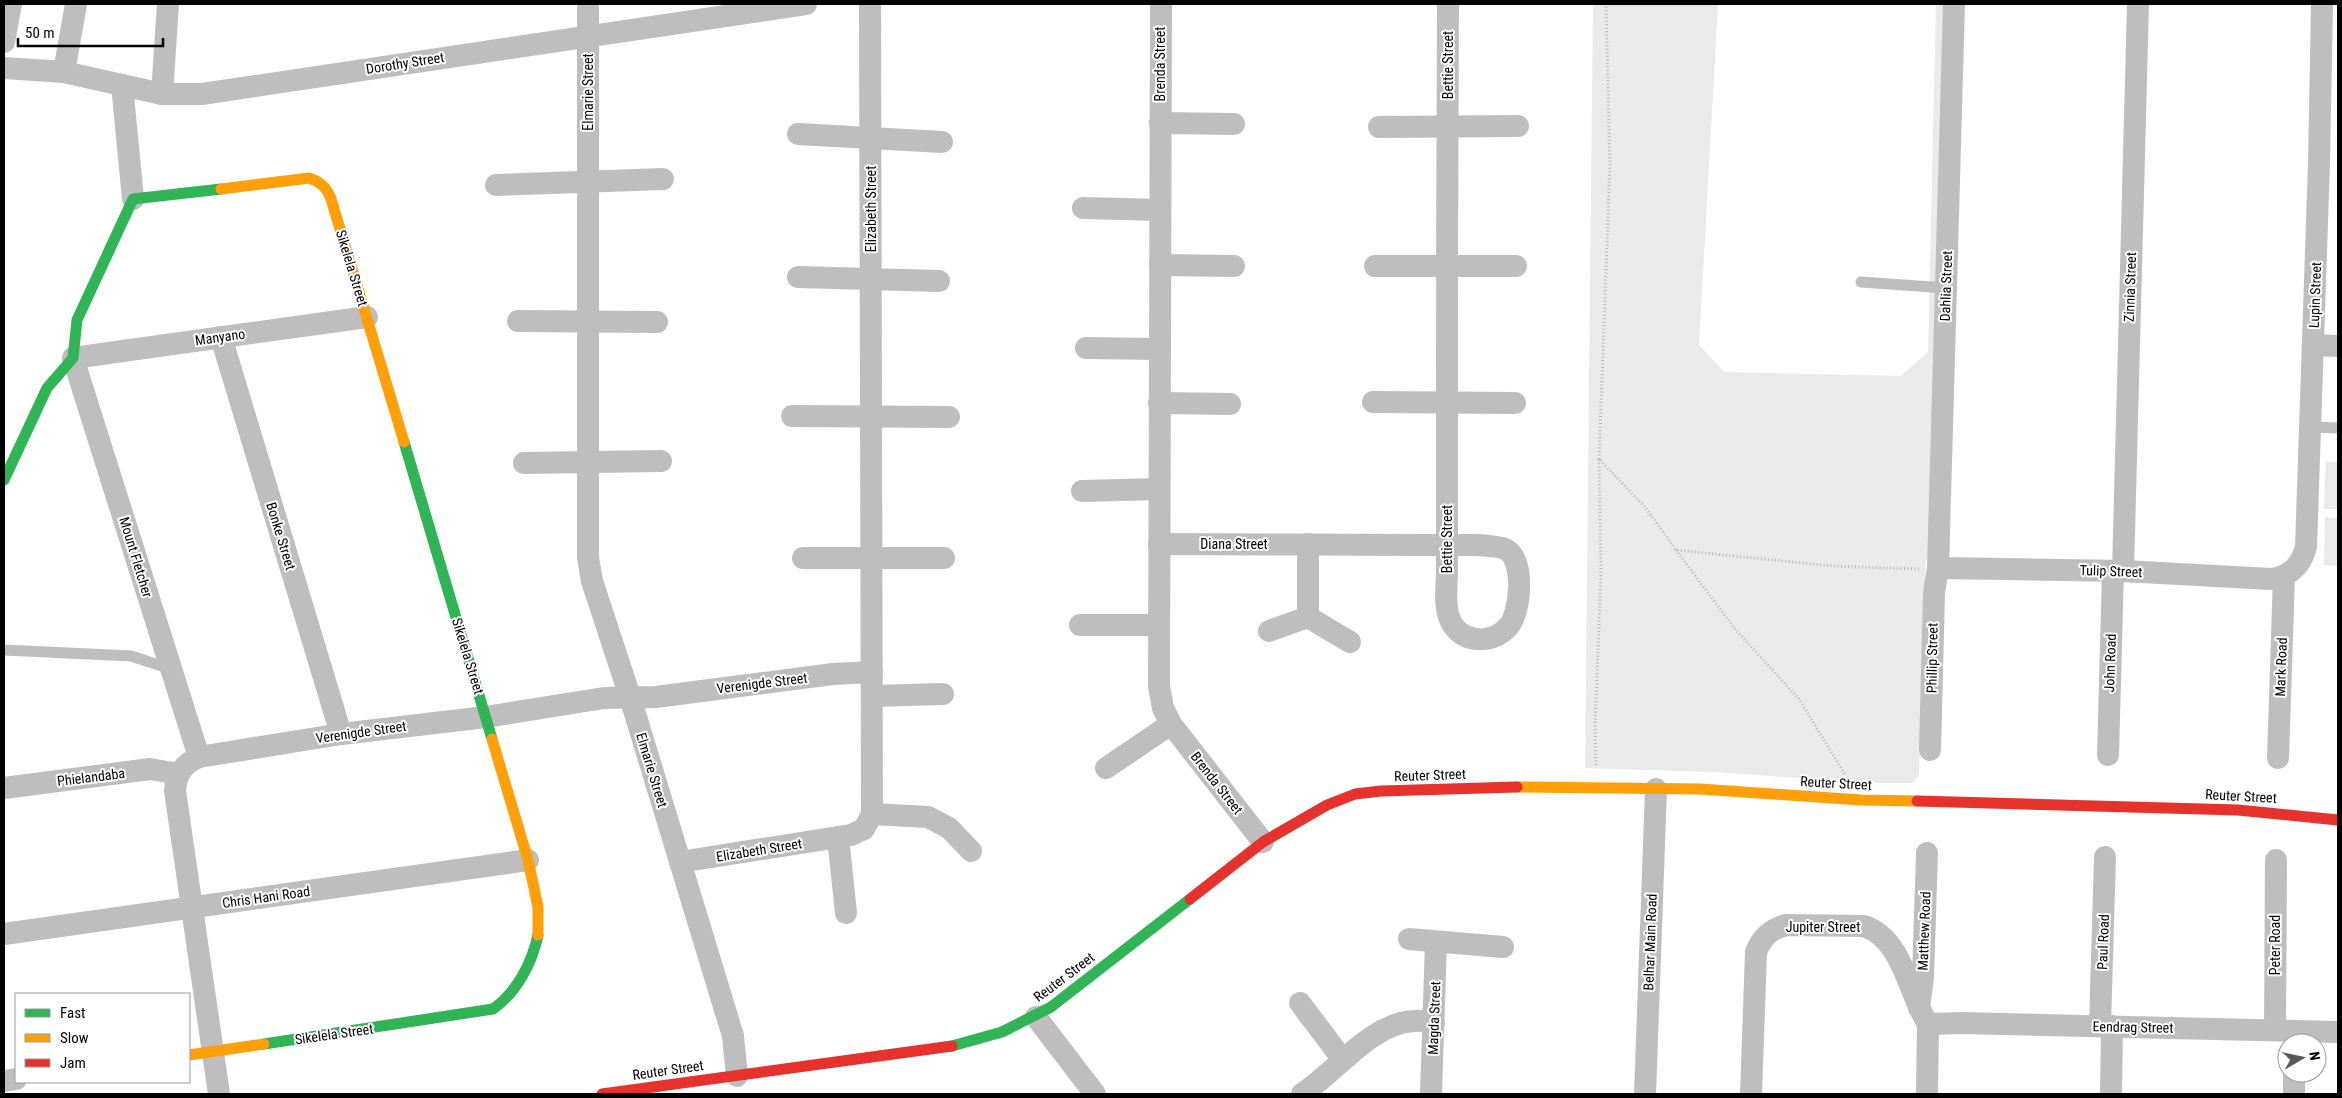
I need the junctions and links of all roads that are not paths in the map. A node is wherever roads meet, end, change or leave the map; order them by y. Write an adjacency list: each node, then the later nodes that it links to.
1 (11, 4): 13 (street)
2 (76, 4): 15 (street)
3 (168, 4): 17 (street)
4 (588, 4): 12 (street, Elmarie Street)
5 (806, 4): 12 (street, Dorothy Street)
6 (870, 4): 24 (street, Elizabeth Street)
7 (1161, 4): 18 (street, Brenda Street)
8 (1448, 4): 20 (street, Bettie Street)
9 (1954, 4): 42 (street, Dahlia Street)
10 (2138, 4): 76 (street, Zinnia Street)
11 (2322, 4): 26 (street, Lupin Street)
12 (588, 36): 17 (street, Dorothy Street); 28 (street, Elmarie Street)
13 (4, 42)
14 (4, 68): 15 (street, Dorothy Street)
15 (64, 72): 16 (street, Dorothy Street)
16 (122, 85): 17 (street, Dorothy Street); 30 (street)
17 (162, 94)
18 (1160, 124): 19 (street); 32 (street, Brenda Street)
19 (1234, 124)
20 (1448, 126): 21 (street); 22 (street); 36 (street, Bettie Street)
21 (1518, 126)
22 (1379, 127)
23 (798, 134): 24 (street)
24 (870, 139): 25 (street); 39 (street, Elizabeth Street)
25 (942, 142)
26 (2329, 163): 48 (street, Lupin Street)
27 (663, 179): 28 (street)
28 (588, 181): 29 (street); 45 (street, Elmarie Street)
29 (496, 184)
30 (133, 198): 43 (street, Sikelela Street); 52 (street)
31 (1083, 208): 32 (street)
32 (1160, 210): 33 (street, Brenda Street)
33 (1160, 265): 34 (street); 51 (street, Brenda Street)
34 (1234, 266)
35 (1375, 266): 36 (street)
36 (1447, 266): 37 (street); 55 (street, Bettie Street)
37 (1516, 266)
38 (798, 277): 39 (street)
39 (871, 279): 40 (street); 59 (street, Elizabeth Street)
40 (939, 281)
41 (1861, 282): 42 (lane)
42 (1946, 288): 75 (street, Dahlia Street)
43 (366, 317): 47 (street, Manyano); 89 (street, Sikelela Street)
44 (518, 321): 45 (street)
45 (588, 322): 46 (street); 64 (street, Elmarie Street)
46 (658, 322)
47 (221, 337): 52 (street, Manyano); 91 (street, Bonke Street)
48 (2313, 345): 49 (street); 61 (street, Lupin Street)
49 (2338, 346)
50 (1086, 348): 51 (street)
51 (1159, 349): 54 (street, Brenda Street)
52 (73, 358): 66 (street); 84 (street, Mount Fletcher)
53 (1373, 402): 55 (street)
54 (1159, 403): 57 (street); 67 (street, Brenda Street)
55 (1447, 403): 56 (street); 71 (street, Bettie Street)
56 (1515, 403)
57 (1230, 404)
58 (792, 416): 59 (street)
59 (871, 416): 60 (street); 73 (street, Elizabeth Street)
60 (949, 417)
61 (2310, 428): 62 (lane); 77 (street, Lupin Street)
62 (2338, 428)
63 (661, 461): 64 (street)
64 (588, 462): 65 (street); 88 (street, Elmarie Street)
65 (524, 463)
66 (4, 480)
67 (1159, 489): 68 (street); 69 (street, Brenda Street)
68 (1082, 491)
69 (1159, 544): 70 (street, Diana Street); 79 (street, Brenda Street)
70 (1308, 544): 71 (street, Diana Street); 78 (street)
71 (1447, 546): 71 (street, Bettie Street)
72 (803, 558): 73 (street)
73 (871, 558): 74 (street); 85 (street, Elizabeth Street)
74 (944, 558)
75 (1938, 568): 76 (street, Tulip Street); 92 (street, Phillip Street)
76 (2118, 571): 77 (street, Tulip Street); 93 (street, John Road)
77 (2284, 576): 95 (street, Mark Road)
78 (1308, 617): 81 (street); 82 (street)
79 (1159, 624): 80 (street); 90 (street, Brenda Street)
80 (1080, 625)
81 (1269, 630)
82 (1350, 642)
83 (4, 650): 84 (lane)
84 (171, 668): 94 (street, Mount Fletcher)
85 (872, 672): 87 (street, Elizabeth Street); 88 (street, Verenigde Street)
86 (943, 694): 87 (street)
87 (872, 696): 100 (street, Elizabeth Street)
88 (630, 697): 89 (street, Verenigde Street); 109 (street, Elmarie Street)
89 (486, 717): 91 (street, Verenigde Street); 107 (street, Sikelela Street)
90 (1171, 724): 96 (street); 103 (street, Brenda Street)
91 (341, 734): 94 (street, Verenigde Street)
92 (1930, 750)
93 (2108, 755)
94 (199, 757): 97 (street)
95 (2278, 758)
96 (1106, 768)
97 (179, 774): 98 (street, Phielandaba); 110 (street)
98 (4, 788)
99 (1656, 789): 101 (street, Reuter Street); 103 (street, Reuter Street); 134 (street, Belhar Main Road)
100 (872, 814): 102 (street, Elizabeth Street); 104 (street)
101 (2338, 820)
102 (838, 837): 109 (street, Elizabeth Street); 111 (street)
103 (1263, 842): 117 (street, Reuter Street)
104 (971, 851)
105 (1927, 853): 118 (street, Matthew Road)
106 (2105, 857): 120 (street, Paul Road)
107 (528, 860): 110 (street, Chris Hani Road); 125 (street, Sikelela Street)
108 (2276, 860): 122 (street, Peter Road)
109 (680, 862): 128 (street, Elmarie Street)
110 (192, 907): 112 (street, Chris Hani Road); 125 (street)
111 (846, 913)
112 (4, 934)
113 (1409, 939): 114 (street)
114 (1436, 942): 115 (street); 119 (street, Magda Street)
115 (1503, 947)
116 (1300, 1003): 127 (street)
117 (1036, 1017): 128 (street, Reuter Street); 131 (street)
118 (1923, 1017): 120 (street, Eendrag Street); 135 (street, Jupiter Street); 136 (street, Matthew Road)
119 (1434, 1022): 127 (street); 133 (street, Magda Street)
120 (2106, 1026): 124 (street, Eendrag Street); 137 (street, Paul Road)
121 (2338, 1032): 123 (street, Eendrag Street)
122 (2288, 1033)
123 (2321, 1033)
124 (2277, 1034)
125 (213, 1052): 126 (street, Sikelela Street); 129 (street)
126 (190, 1055)
127 (1343, 1060): 132 (street)
128 (737, 1076): 130 (street, Reuter Street)
129 (218, 1094)
130 (602, 1094)
131 (1095, 1094)
132 (1302, 1094)
133 (1431, 1094)
134 (1645, 1094)
135 (1751, 1094)
136 (1927, 1094)
137 (2111, 1094)

